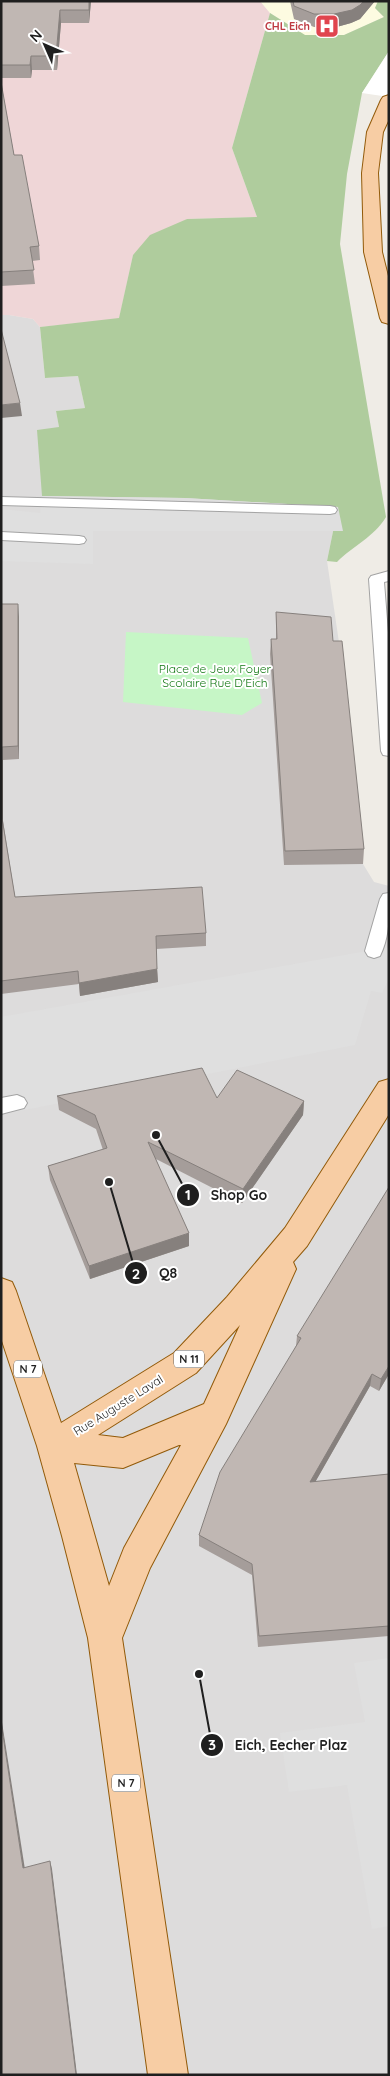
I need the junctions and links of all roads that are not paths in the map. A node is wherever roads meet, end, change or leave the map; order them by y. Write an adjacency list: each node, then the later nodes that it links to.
1 (389, 100): 2 (main road)
2 (389, 318)
3 (1, 501): 4 (lane)
4 (330, 510)
5 (1, 536): 6 (lane)
6 (79, 540)
7 (389, 576): 8 (lane)
8 (389, 751)
9 (389, 899): 10 (lane)
10 (374, 951)
11 (389, 1090): 12 (main road, Rue Auguste Laval / N 11)
12 (296, 1237): 14 (main road, Rue Auguste Laval / N 11); 15 (main road, Rue Auguste Laval / N 11)
13 (1, 1292): 15 (main road, N 7)
14 (216, 1414): 15 (main road, Rue Auguste Laval); 16 (main road, Rue Auguste Laval / N 11)
15 (53, 1446): 16 (main road, N 7)
16 (105, 1638): 17 (main road, N 7)
17 (168, 2075)

